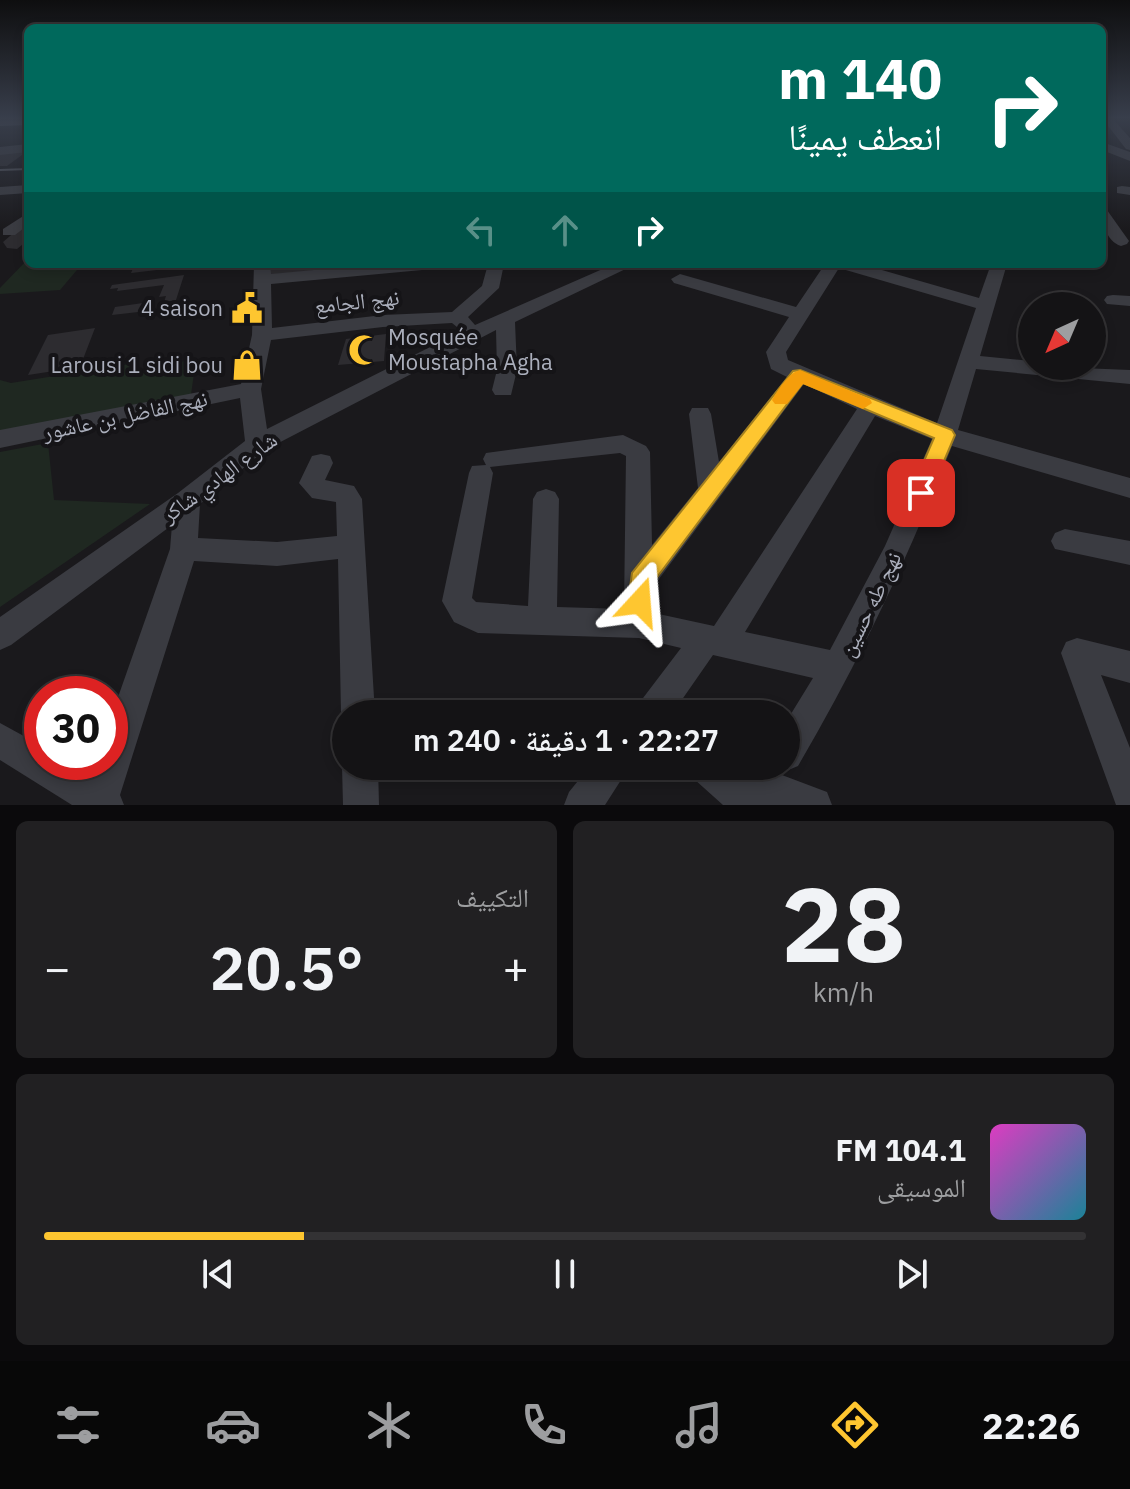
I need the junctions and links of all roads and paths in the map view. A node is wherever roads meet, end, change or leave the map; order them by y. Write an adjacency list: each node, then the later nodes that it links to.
1 (24, 189): 2 (street)
2 (0, 191)
3 (1106, 218): 7 (street)
4 (24, 221): 5 (street)
5 (9, 232)
6 (1106, 238): 7 (street)
7 (1126, 241)
8 (348, 268): 14 (street)
9 (496, 268): 19 (street)
10 (618, 268): 18 (street, شارع الهادي شاكر)
11 (830, 268): 17 (street)
12 (856, 268): 16 (street)
13 (998, 268): 16 (street, نهج طه حسين)
14 (262, 272): 20 (street)
15 (680, 279): 17 (street)
16 (984, 305): 21 (street, نهج طه حسين)
17 (798, 314): 22 (street)
18 (505, 319): 19 (street, شارع الهادي شاكر); 25 (street)
19 (465, 325): 20 (street, نهج الجامع); 30 (street, شارع الهادي شاكر)
20 (262, 335): 24 (street)
21 (966, 361): 23 (street); 28 (street, نهج طه حسين)
22 (800, 375): 26 (street); 32 (street)
23 (1130, 377)
24 (250, 389): 29 (street, نهج الفاضل بن عاشور); 30 (street)
25 (503, 390)
26 (870, 406): 28 (street); 44 (street)
27 (700, 414): 32 (street)
28 (945, 435): 33 (street); 46 (street, نهج طه حسين)
29 (0, 439)
30 (257, 444): 35 (street, شارع الهادي شاكر)
31 (321, 463): 37 (street)
32 (711, 492): 40 (street)
33 (1127, 493)
34 (546, 499): 41 (street)
35 (187, 500): 38 (street); 43 (street, شارع الهادي شاكر)
36 (1065, 541): 39 (street)
37 (352, 546): 38 (street); 47 (street)
38 (184, 549): 56 (street)
39 (1130, 553)
40 (641, 581): 41 (street); 42 (street)
41 (542, 623): 42 (street)
42 (639, 624): 44 (street)
43 (0, 635)
44 (714, 640): 46 (street); 48 (street)
45 (1130, 667): 55 (street)
46 (838, 668): 49 (street, نهج طه حسين)
47 (358, 700)
48 (664, 700)
49 (800, 731)
50 (0, 740): 56 (street)
51 (360, 780): 57 (street)
52 (601, 780): 58 (street)
53 (738, 780): 54 (street)
54 (763, 791): 59 (street)
55 (1130, 794)
56 (103, 803)
57 (361, 805)
58 (582, 805)
59 (814, 805)

